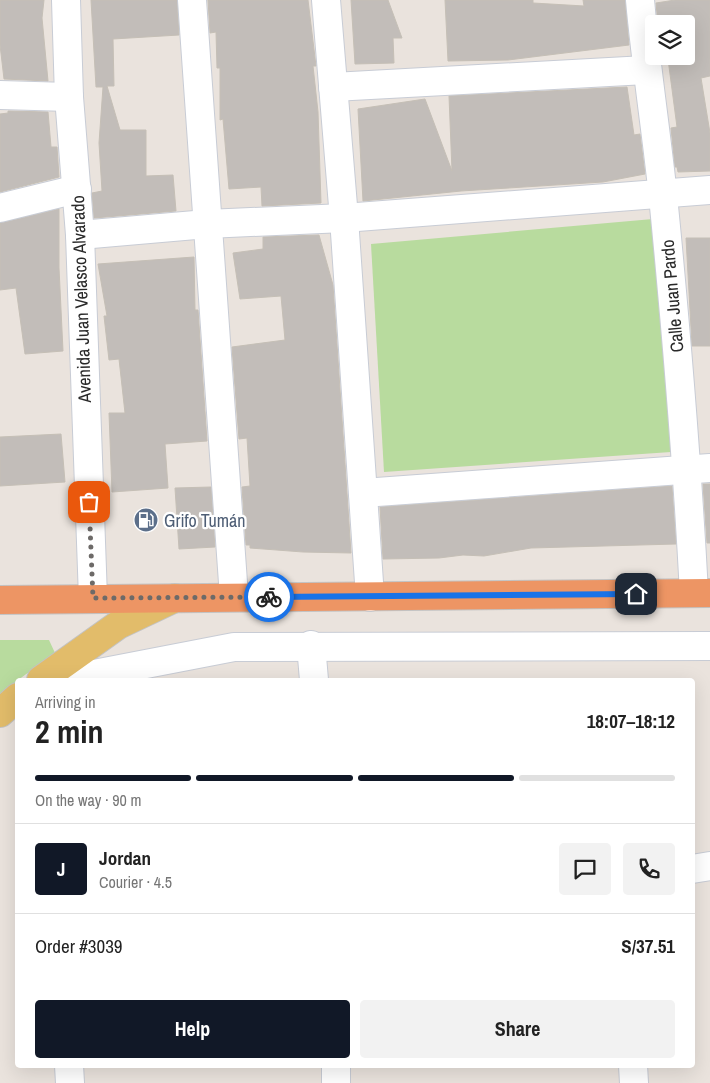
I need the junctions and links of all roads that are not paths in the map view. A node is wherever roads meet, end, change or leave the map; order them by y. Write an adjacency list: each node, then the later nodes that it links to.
1 (66, 0): 8 (street, Avenida Juan Velasco Alvarado)
2 (192, 0): 14 (street)
3 (326, 0): 6 (street)
4 (640, 0): 5 (street, Calle Juan Pardo)
5 (646, 70): 6 (street); 11 (street, Calle Juan Pardo)
6 (333, 87): 13 (street)
7 (0, 95): 8 (street)
8 (69, 97): 9 (street, Avenida Juan Velasco Alvarado)
9 (77, 189): 12 (street); 15 (street, Avenida Juan Velasco Alvarado)
10 (710, 190): 11 (street)
11 (663, 194): 13 (street); 16 (street, Calle Juan Pardo)
12 (0, 208)
13 (344, 218): 14 (street); 17 (street)
14 (207, 224): 15 (street); 19 (street)
15 (80, 235): 21 (street, Avenida Juan Velasco Alvarado)
16 (699, 469): 17 (street); 18 (street, Calle Juan Pardo)
17 (363, 493): 20 (street)
18 (702, 593): 20 (highway)
19 (234, 597): 20 (highway); 22 (highway)
20 (370, 597)
21 (93, 598): 22 (highway); 23 (highway)
22 (175, 598): 26 (main road)
23 (0, 600)
24 (311, 645): 25 (street); 27 (street); 28 (street)
25 (710, 646)
26 (44, 678)
27 (74, 678)
28 (314, 678)
29 (15, 700): 30 (main road)
30 (0, 713)
31 (710, 866): 32 (street)
32 (695, 868)
33 (70, 1068): 36 (street)
34 (336, 1068): 37 (street)
35 (634, 1068): 38 (street)
36 (70, 1083)
37 (336, 1083)
38 (634, 1083)

